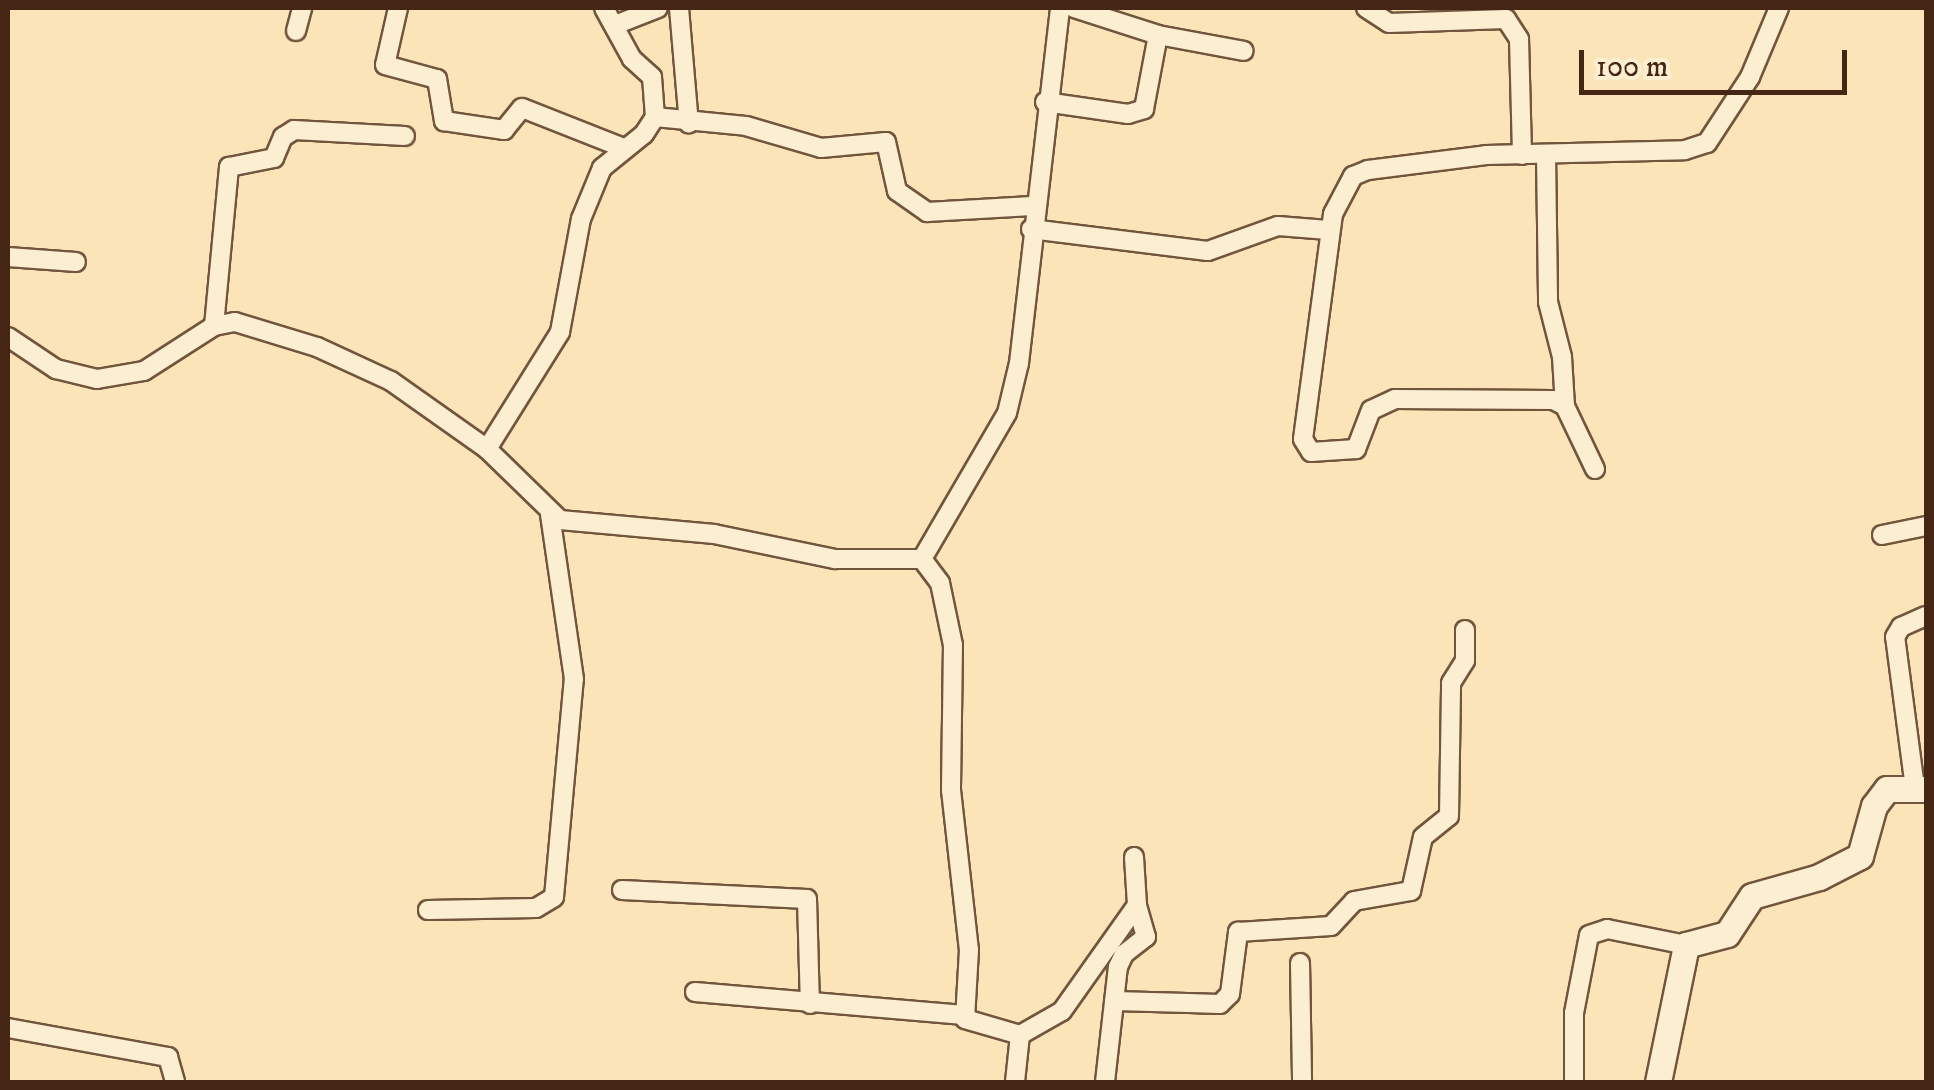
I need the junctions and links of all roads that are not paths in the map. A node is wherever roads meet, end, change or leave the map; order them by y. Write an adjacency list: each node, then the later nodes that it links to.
1 (302, 8): 11 (street)
2 (398, 8): 18 (street)
3 (604, 8): 10 (street)
4 (658, 8): 10 (street)
5 (679, 8): 16 (street)
6 (1060, 8): 14 (street)
7 (1074, 8): 12 (street)
8 (1366, 8): 19 (street)
9 (1780, 8): 20 (street)
10 (615, 25): 15 (street)
11 (296, 31)
12 (1158, 36): 13 (street); 14 (street)
13 (1244, 51)
14 (1045, 102): 21 (street)
15 (655, 117): 16 (street); 18 (street)
16 (689, 124): 21 (street)
17 (405, 136): 26 (street)
18 (620, 147): 29 (street)
19 (1522, 154): 20 (street); 23 (street)
20 (1546, 154): 28 (street)
21 (1032, 206): 22 (street)
22 (1031, 229): 23 (street); 34 (street)
23 (1328, 230): 28 (street)
24 (8, 258): 25 (street)
25 (76, 262)
26 (214, 326): 27 (street); 29 (street)
27 (8, 337)
28 (1565, 406): 30 (street)
29 (486, 449): 31 (street)
30 (1595, 469)
31 (550, 515): 34 (street); 41 (street)
32 (1926, 526): 33 (street)
33 (1882, 535)
34 (922, 559): 47 (street)
35 (1926, 616): 37 (street)
36 (1465, 630): 45 (street)
37 (1921, 789): 42 (street)
38 (1134, 856): 40 (street)
39 (622, 890): 46 (street)
40 (1137, 906): 45 (street); 49 (street)
41 (428, 910)
42 (1686, 945): 54 (street); 55 (street)
43 (1300, 963): 53 (street)
44 (695, 992): 46 (street)
45 (1114, 1002): 52 (street)
46 (810, 1004): 47 (street)
47 (964, 1016): 49 (street)
48 (8, 1028): 50 (street)
49 (1020, 1035): 51 (street)
50 (175, 1082)
51 (1015, 1082)
52 (1106, 1082)
53 (1302, 1082)
54 (1574, 1082)
55 (1658, 1082)

